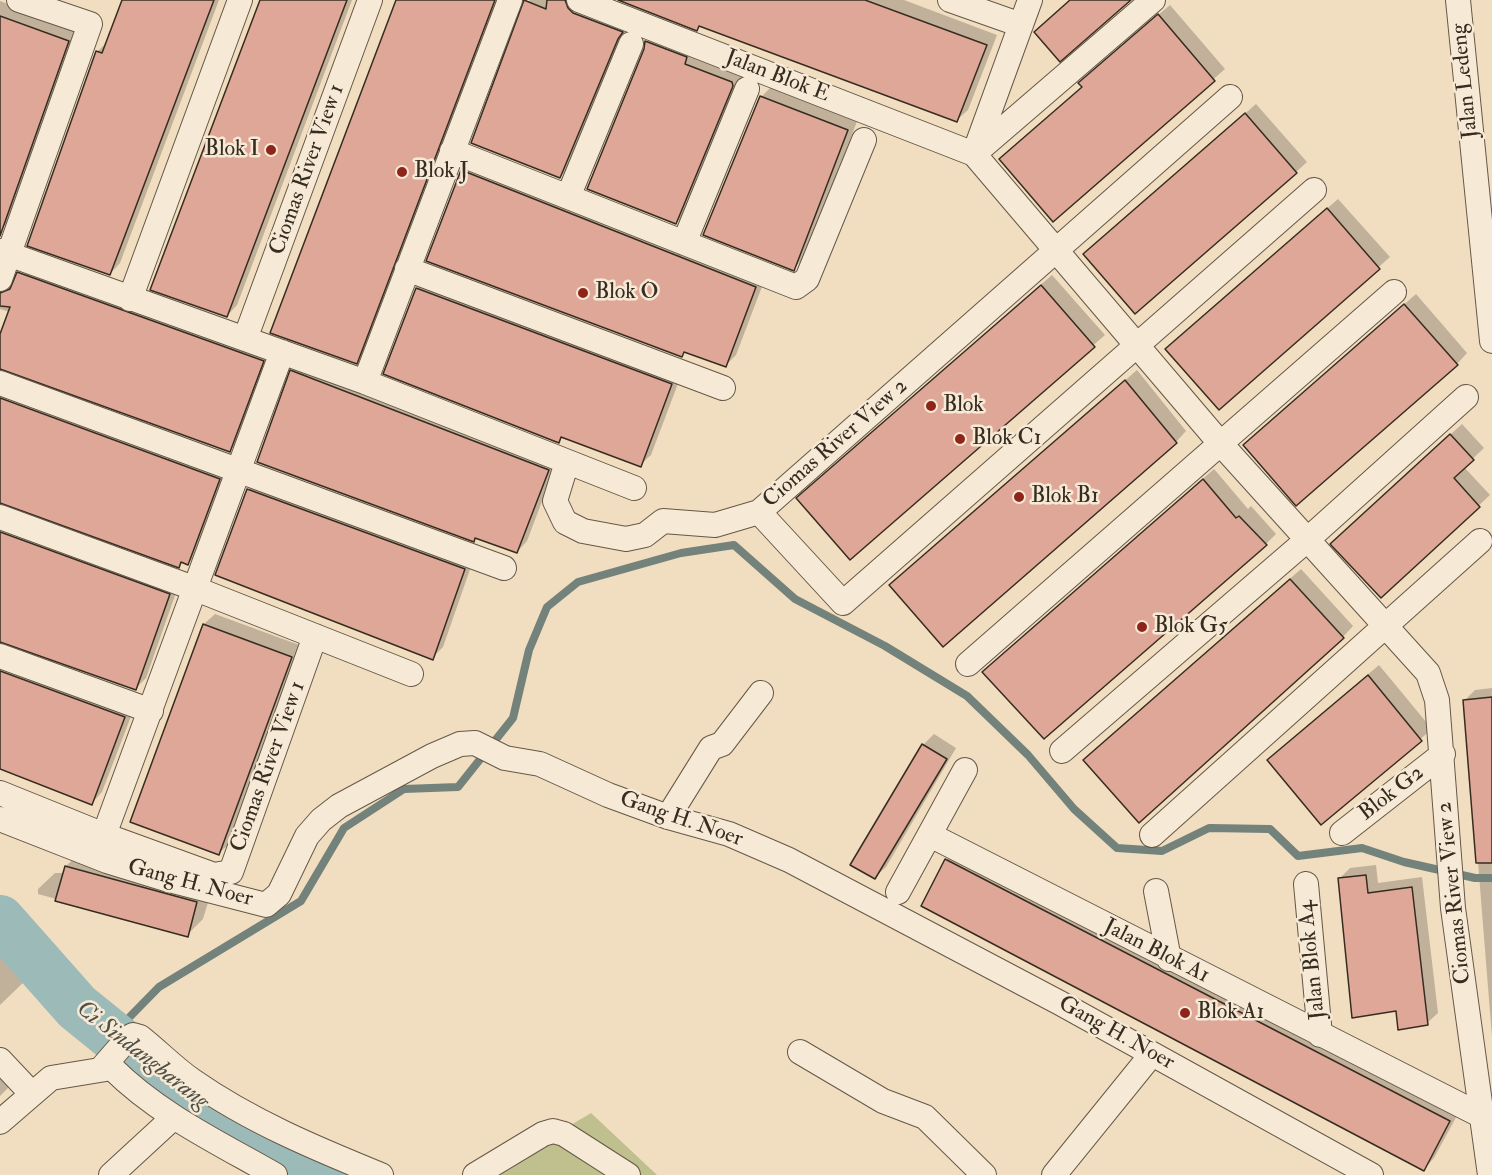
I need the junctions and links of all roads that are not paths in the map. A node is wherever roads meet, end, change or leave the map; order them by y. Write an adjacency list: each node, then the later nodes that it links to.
1 (19, 0): 21 (street)
2 (240, 0): 25 (street)
3 (370, 0): 26 (street, Ciomas River View 1)
4 (510, 0): 15 (street)
5 (579, 0): 16 (street, Jalan Blok E)
6 (950, 0): 10 (street)
7 (1030, 0): 10 (street)
8 (1153, 0): 16 (street)
9 (1458, 0): 27 (street, Jalan Ledeng)
10 (1021, 25): 16 (street)
11 (631, 44): 18 (street)
12 (747, 89): 19 (street)
13 (1230, 97): 20 (street, Ciomas River View 2)
14 (864, 140): 19 (street)
15 (452, 151): 18 (street); 22 (street)
16 (974, 154): 20 (street, Ciomas River View 2)
17 (1314, 190): 28 (street, Ciomas River View 2)
18 (568, 197): 19 (street)
19 (684, 243)
20 (1055, 250): 28 (street, Ciomas River View 2); 38 (street, Ciomas River View 2)
21 (5, 253): 23 (street); 25 (street)
22 (408, 269): 30 (street); 32 (street)
23 (0, 279)
24 (1394, 292): 34 (street)
25 (130, 299): 26 (street)
26 (245, 339): 29 (street)
27 (1492, 341)
28 (1137, 347): 34 (street, Ciomas River View 2); 38 (street, Ciomas River View 2)
29 (282, 352): 30 (street); 36 (street)
30 (365, 382): 35 (street)
31 (0, 383): 36 (street)
32 (723, 388)
33 (1466, 397): 40 (street)
34 (1220, 443): 40 (street, Ciomas River View 2); 47 (street)
35 (567, 462): 37 (street); 38 (street)
36 (240, 469): 42 (street); 43 (street)
37 (634, 488)
38 (759, 512)
39 (0, 517): 43 (street)
40 (1307, 540): 44 (street, Ciomas River View 2); 51 (street)
41 (1480, 541): 44 (street)
42 (504, 568)
43 (196, 589): 45 (street); 50 (street)
44 (1386, 627): 52 (street, Ciomas River View 2); 60 (street)
45 (315, 636): 48 (street); 58 (street, Ciomas River View 1)
46 (0, 656): 50 (street)
47 (968, 664)
48 (411, 674)
49 (760, 693): 55 (street)
50 (151, 711): 58 (street)
51 (1062, 751)
52 (1443, 754): 57 (street, Blok G2); 71 (street, Ciomas River View 2)
53 (965, 770): 59 (street)
54 (0, 793): 58 (street, Ciomas River View 1)
55 (668, 817): 56 (street, Gang H. Noer); 67 (street, Gang H. Noer)
56 (0, 819)
57 (1342, 833)
58 (104, 835)
59 (930, 835): 63 (street); 64 (street, Jalan Blok A1)
60 (1152, 835)
61 (1306, 884): 65 (street, Jalan Blok A4)
62 (1156, 891): 64 (street)
63 (898, 892)
64 (1169, 958): 65 (street, Jalan Blok A1)
65 (1320, 1035): 71 (street, Jalan Blok A1)
66 (800, 1052): 79 (street)
67 (1152, 1054): 80 (street); 81 (street, Gang H. Noer)
68 (0, 1060): 70 (street)
69 (107, 1068): 70 (street); 72 (street); 76 (street)
70 (32, 1094): 73 (street)
71 (1480, 1115): 82 (street, Ciomas River View 2)
72 (174, 1117): 74 (street); 75 (street)
73 (0, 1122)
74 (111, 1175)
75 (275, 1175)
76 (381, 1175)
77 (475, 1175): 78 (street)
78 (628, 1175)
79 (984, 1175)
80 (1054, 1175)
81 (1371, 1175)
82 (1490, 1175)

